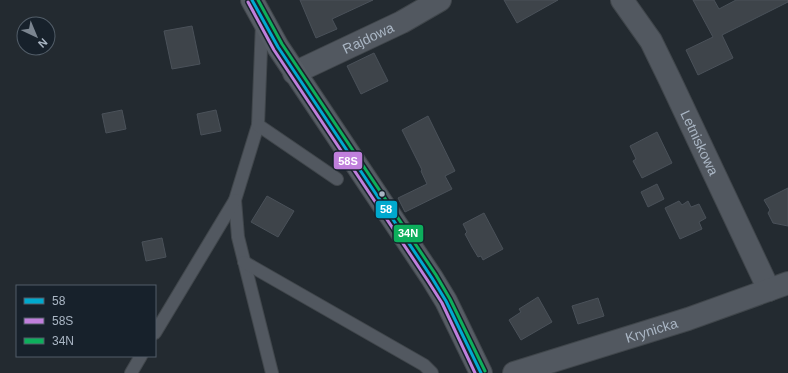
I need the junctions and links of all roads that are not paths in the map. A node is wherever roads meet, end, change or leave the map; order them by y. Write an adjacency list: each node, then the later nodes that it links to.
1 (252, 0): 4 (street)
2 (440, 0): 5 (street, Rajdowa)
3 (622, 0): 10 (street, Letniskowa)
4 (262, 20): 5 (street); 6 (lane)
5 (294, 72): 18 (street)
6 (258, 125): 7 (lane); 8 (lane)
7 (337, 179)
8 (235, 200): 9 (lane); 11 (lane)
9 (244, 262): 13 (lane); 17 (lane)
10 (779, 287): 19 (street, Krynicka)
11 (156, 331)
12 (140, 357): 14 (lane)
13 (268, 360): 15 (lane); 16 (lane)
14 (131, 373)
15 (266, 373)
16 (272, 373)
17 (432, 373)
18 (481, 373)
19 (514, 373)

